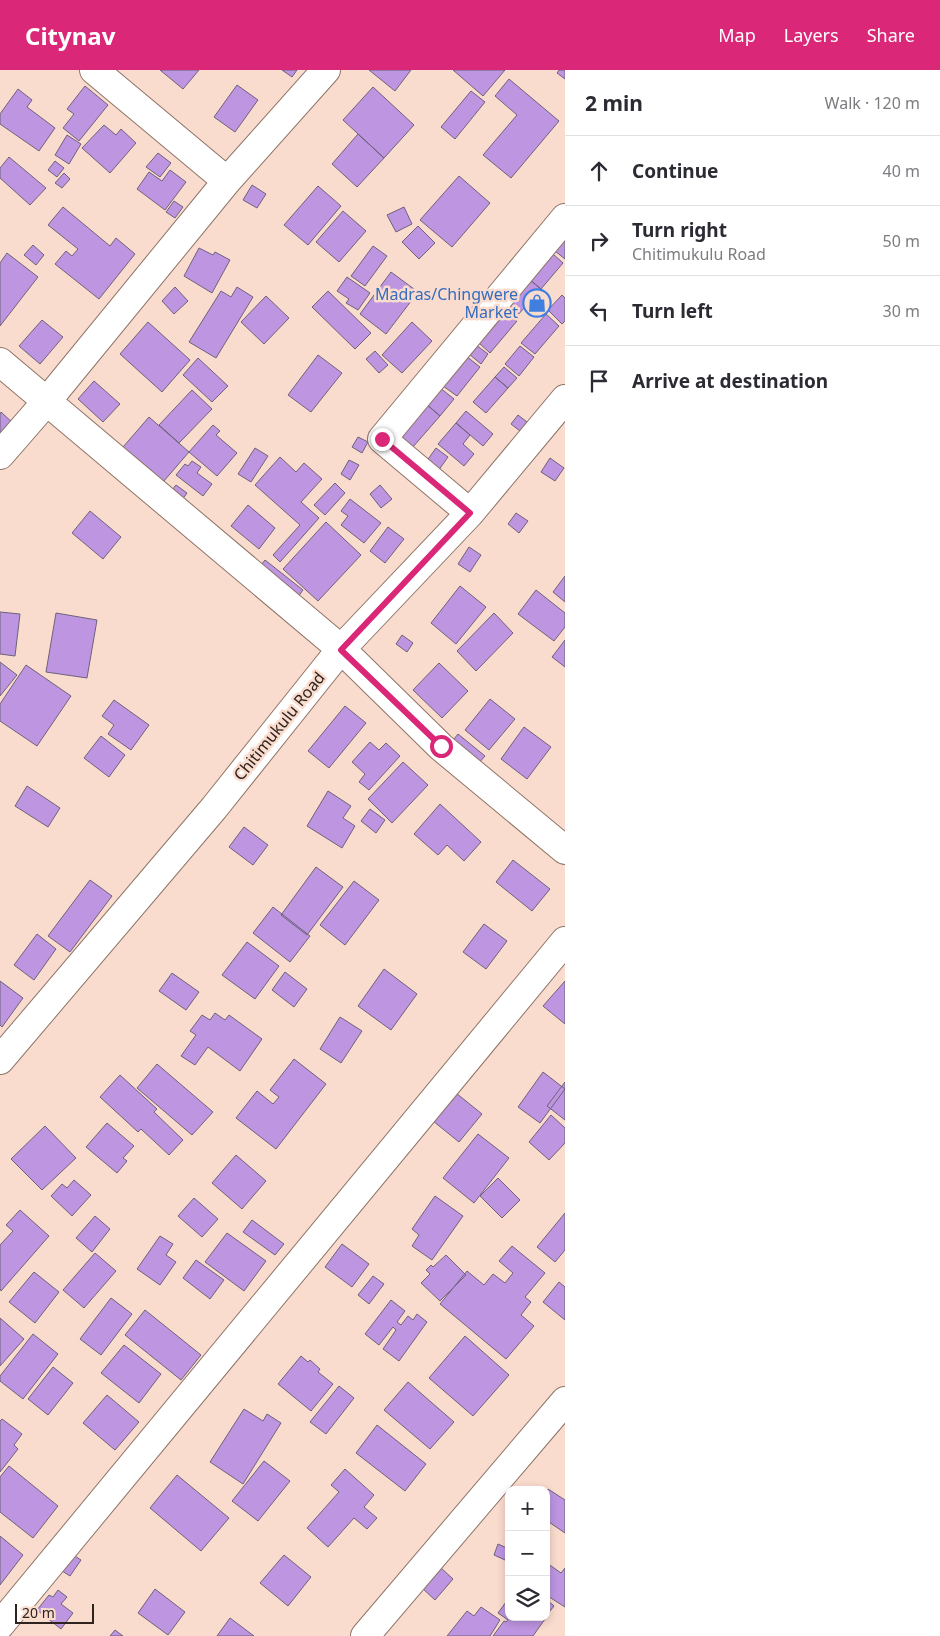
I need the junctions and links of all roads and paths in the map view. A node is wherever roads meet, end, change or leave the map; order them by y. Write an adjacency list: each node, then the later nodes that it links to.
1 (94, 70): 3 (street)
2 (326, 70): 3 (street)
3 (227, 181): 7 (street)
4 (565, 218): 9 (street)
5 (0, 362): 7 (street)
6 (565, 399): 9 (street, Chitimukulu Road)
7 (47, 401): 8 (street); 10 (street)
8 (0, 455)
9 (470, 513): 10 (street, Chitimukulu Road)
10 (341, 650): 11 (street); 13 (street, Chitimukulu Road)
11 (565, 850)
12 (565, 941): 15 (street)
13 (0, 1060)
14 (565, 1401): 16 (street)
15 (0, 1625)
16 (365, 1636)

